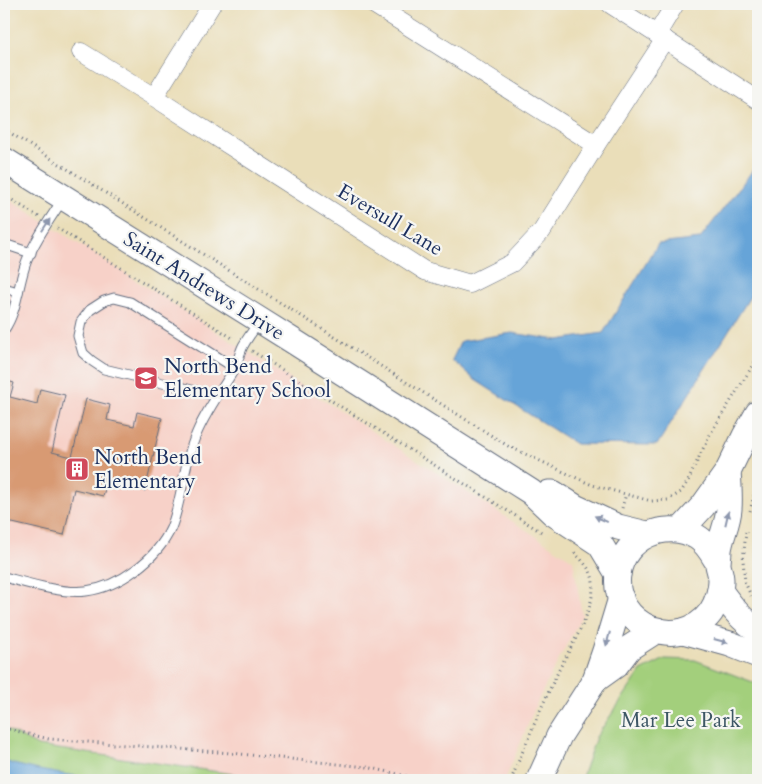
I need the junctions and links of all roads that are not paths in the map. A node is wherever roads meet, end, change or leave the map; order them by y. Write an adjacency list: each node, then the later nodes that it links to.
1 (212, 4): 7 (street)
2 (373, 4): 9 (street)
3 (610, 4): 5 (street)
4 (675, 4): 5 (street, Eversull Lane)
5 (661, 36): 8 (street); 9 (street, Eversull Lane)
6 (81, 52): 7 (street, Eversull Lane)
7 (154, 97): 9 (street, Eversull Lane)
8 (758, 100)
9 (596, 145)
10 (4, 160): 11 (street, Saint Andrews Drive)
11 (64, 198): 13 (lane, one-way to 11); 16 (street, Saint Andrews Drive)
12 (4, 244): 13 (lane)
13 (31, 253): 15 (lane)
14 (4, 288): 15 (lane)
15 (18, 292): 17 (lane)
16 (260, 320): 18 (lane); 22 (street, Saint Andrews Drive)
17 (4, 330)
18 (235, 368): 19 (lane); 19 (lane)
19 (217, 396): 27 (lane)
20 (758, 412): 21 (street)
21 (728, 471): 23 (street); 25 (street, one-way to 21)
22 (531, 492): 24 (street, Saint Andrews Drive, one-way to 22); 26 (street, Saint Andrews Drive)
23 (681, 530): 24 (street); 25 (street)
24 (647, 534): 26 (street)
25 (718, 563): 28 (street)
26 (618, 574): 29 (street)
27 (4, 577)
28 (720, 591): 31 (street); 32 (street)
29 (621, 598): 30 (street); 34 (street, one-way to 34)
30 (657, 630): 32 (street); 34 (street)
31 (758, 630)
32 (683, 631): 33 (street, one-way to 33)
33 (758, 655)
34 (594, 680): 35 (street)
35 (538, 780)

